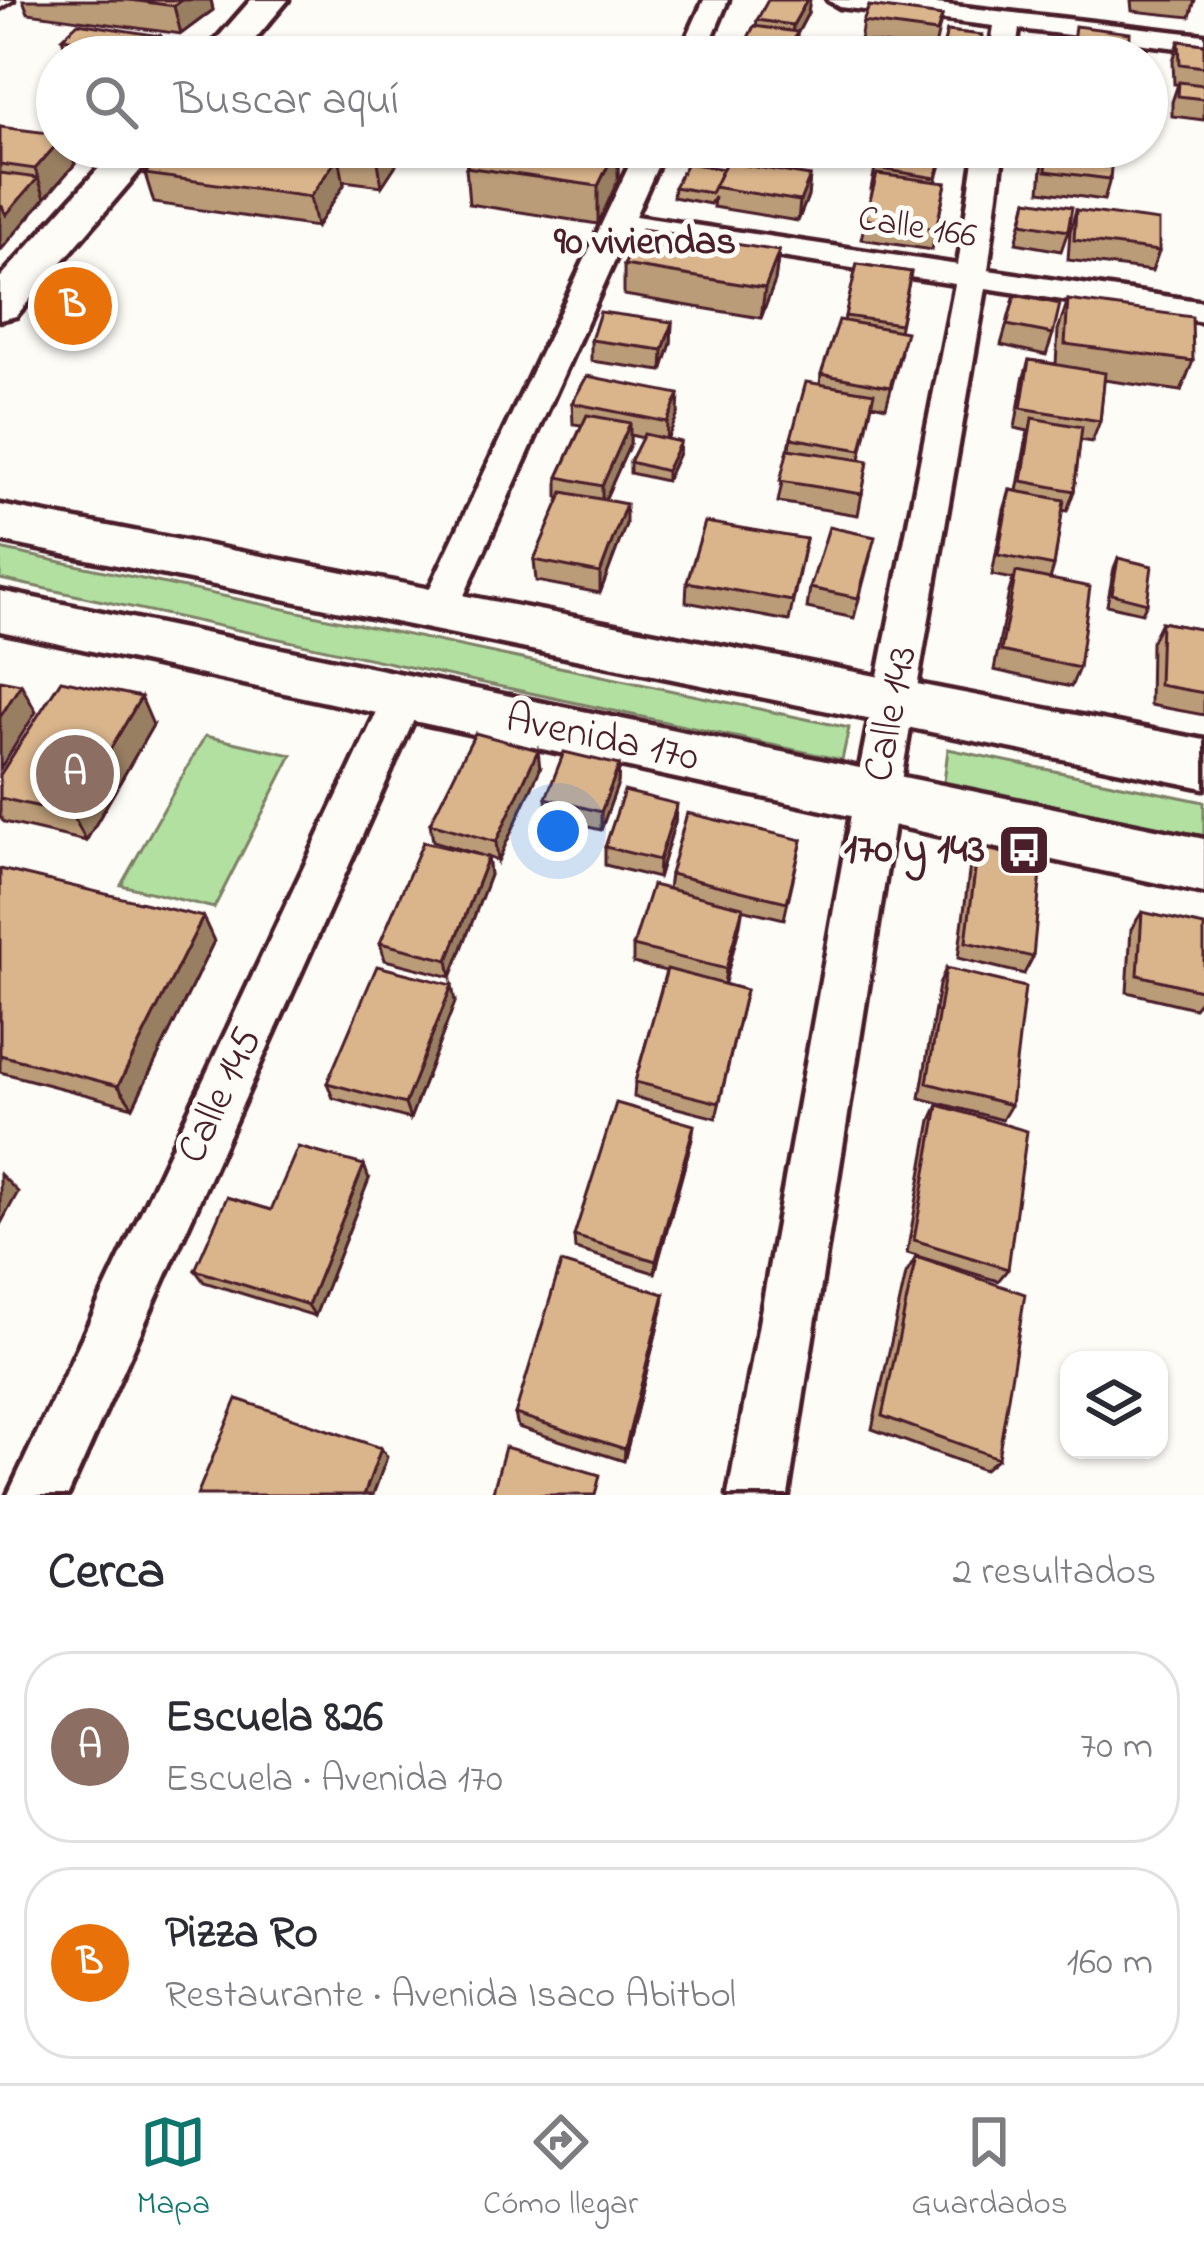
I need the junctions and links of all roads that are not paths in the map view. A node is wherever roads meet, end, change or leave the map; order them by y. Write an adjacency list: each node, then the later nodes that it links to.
1 (270, 0): 5 (main road)
2 (716, 0): 6 (street)
3 (840, 0): 4 (street)
4 (1007, 20): 7 (street); 8 (street)
5 (238, 36)
6 (701, 36)
7 (1005, 36)
8 (1144, 36)
9 (1168, 39): 10 (street)
10 (1204, 43)
11 (122, 168): 16 (main road)
12 (643, 168): 14 (street)
13 (987, 168): 15 (street, Calle 143)
14 (619, 223): 15 (street, Calle 166); 20 (street)
15 (972, 278): 17 (street, Calle 166); 22 (street, Calle 143)
16 (0, 306)
17 (1204, 312)
18 (0, 523): 20 (main road)
19 (0, 611): 21 (main road, Avenida 170)
20 (438, 611): 22 (main road)
21 (404, 697): 24 (main road, Avenida 170); 26 (street, Calle 145)
22 (894, 705): 23 (main road); 24 (street, Calle 143)
23 (1204, 764)
24 (876, 798): 25 (main road, Avenida 170); 27 (street, Calle 143)
25 (1204, 866)
26 (38, 1495)
27 (758, 1495)

